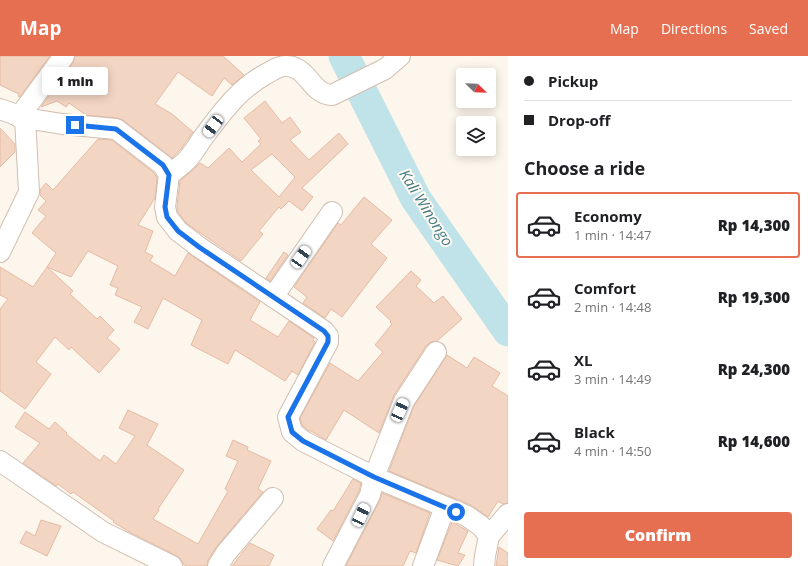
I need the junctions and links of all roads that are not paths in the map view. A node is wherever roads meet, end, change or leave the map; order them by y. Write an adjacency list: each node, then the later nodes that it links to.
1 (64, 56): 4 (street)
2 (400, 56): 5 (street)
3 (0, 109): 4 (street)
4 (22, 117): 5 (street); 7 (street)
5 (169, 175): 8 (street)
6 (332, 212): 8 (street)
7 (0, 252)
8 (273, 297): 11 (street)
9 (436, 352): 11 (street)
10 (0, 461): 16 (street)
11 (374, 477): 13 (street); 18 (street)
12 (273, 498): 17 (street)
13 (445, 507): 15 (street); 19 (street)
14 (508, 514): 15 (street)
15 (489, 536): 20 (street)
16 (172, 566)
17 (218, 566)
18 (332, 566)
19 (423, 566)
20 (484, 566)

